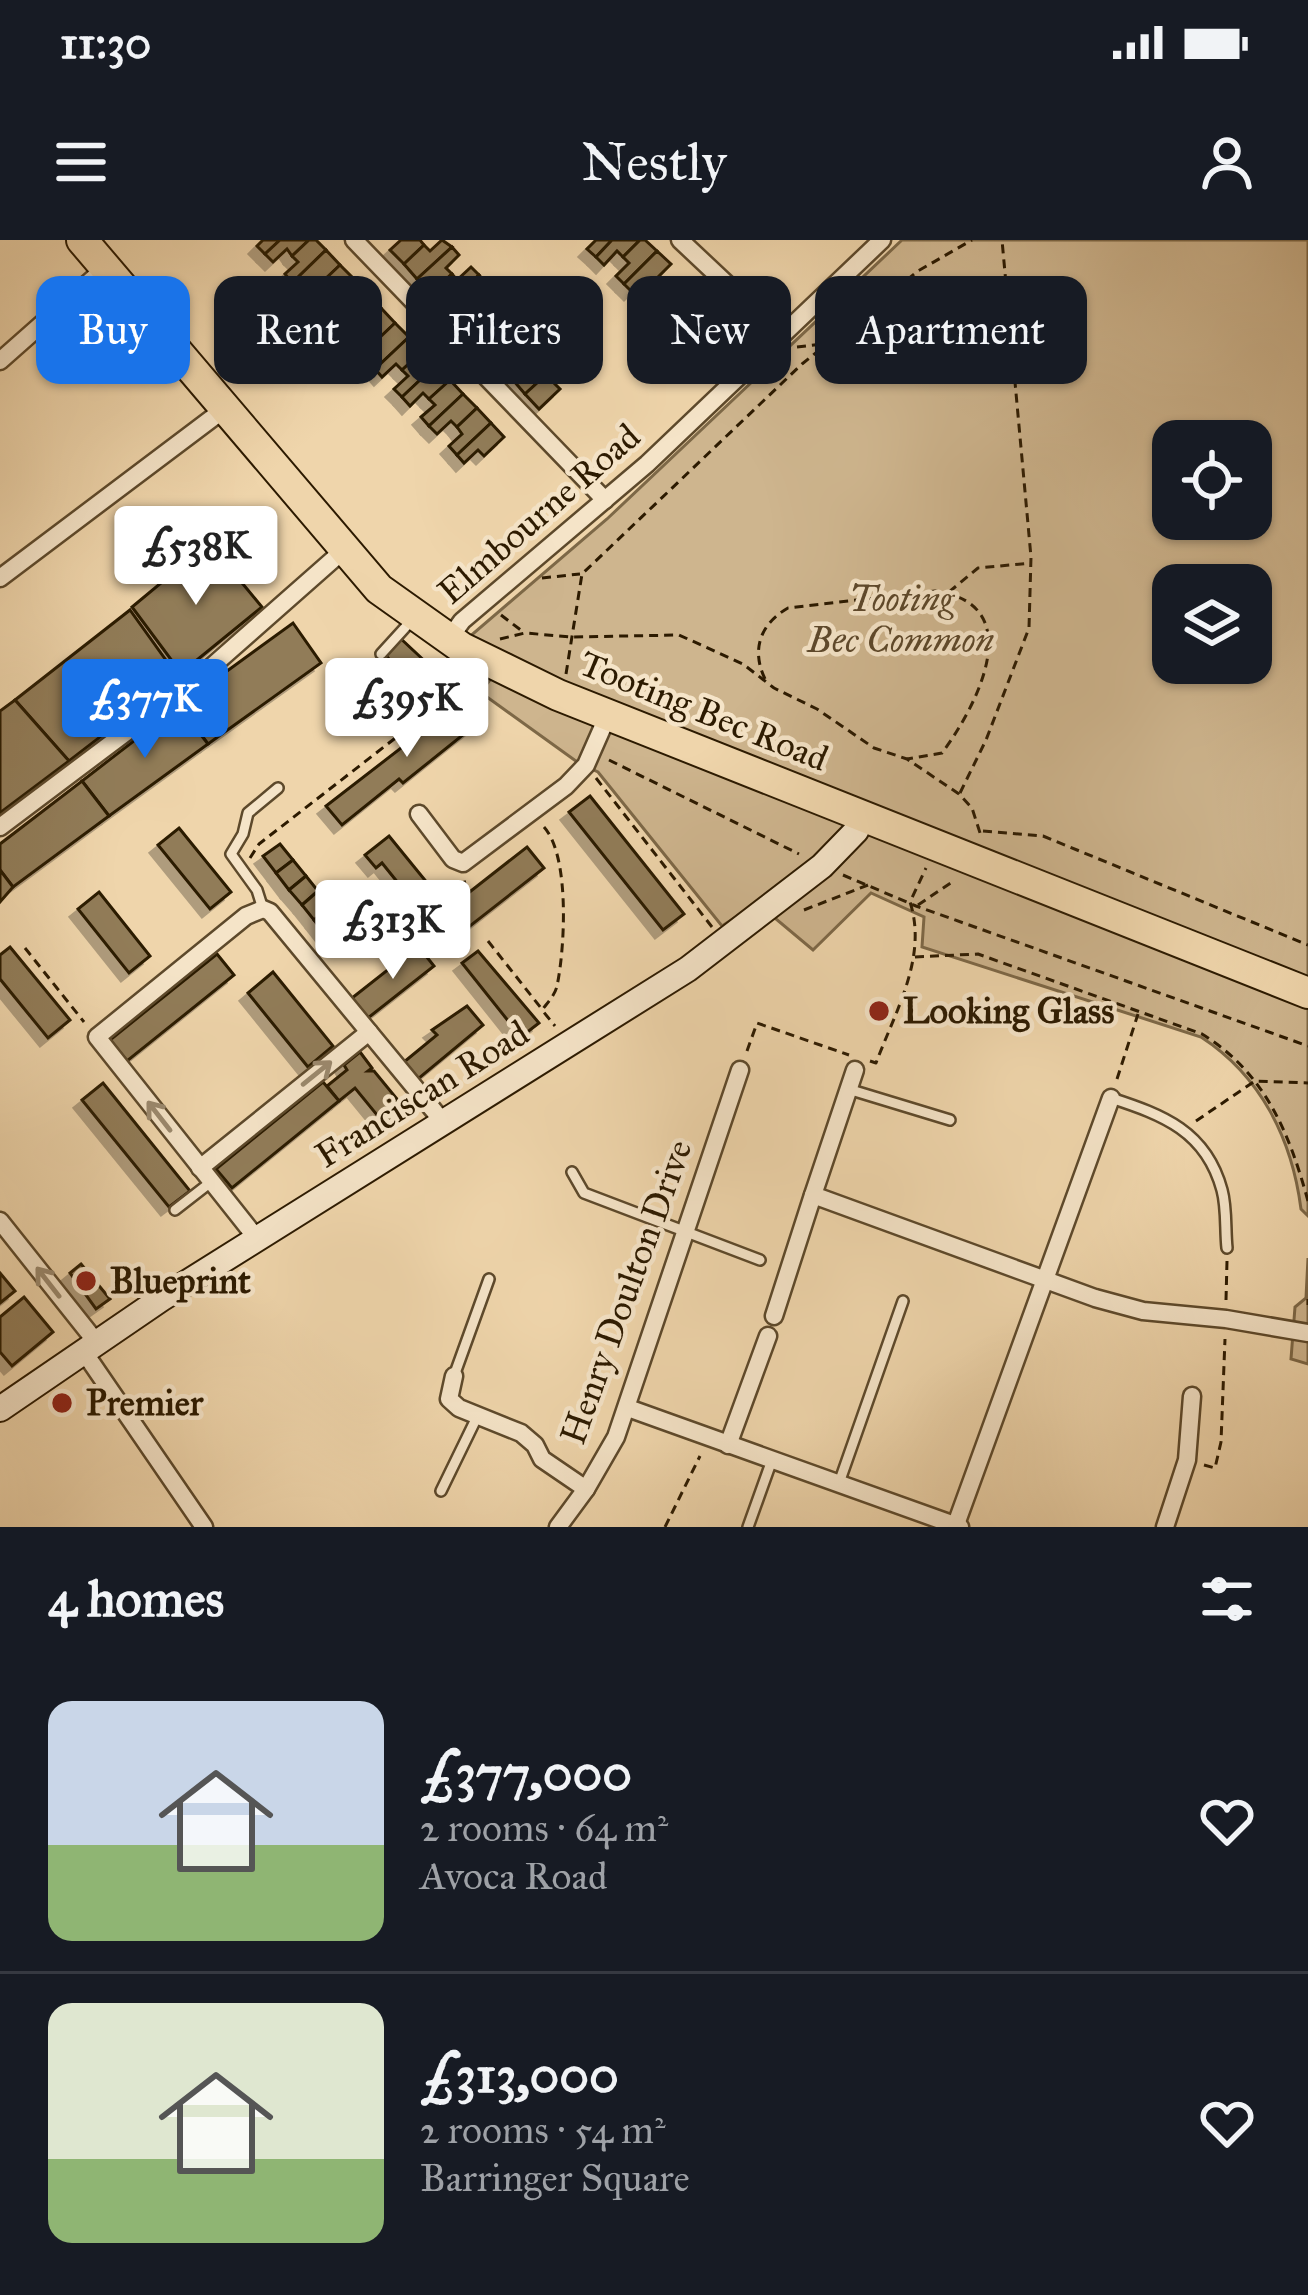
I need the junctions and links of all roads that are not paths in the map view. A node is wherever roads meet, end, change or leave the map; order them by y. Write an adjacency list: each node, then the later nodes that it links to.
1 (82, 240): 5 (highway, Tooting Bec Road)
2 (354, 240): 11 (street)
3 (680, 240): 6 (street)
4 (882, 240): 7 (street, Elmbourne Road)
5 (104, 269): 8 (street); 10 (highway, Tooting Bec Road)
6 (717, 276)
7 (791, 337)
8 (0, 361)
9 (738, 384): 11 (street, Elmbourne Road)
10 (223, 410): 12 (highway, Tooting Bec Road); 13 (street)
11 (605, 500): 15 (street, Elmbourne Road)
12 (345, 549): 14 (highway, Tooting Bec Road); 21 (street)
13 (0, 578)
14 (416, 616): 15 (highway, Tooting Bec Road); 16 (lane)
15 (448, 639): 17 (highway, Tooting Bec Road)
16 (381, 654)
17 (608, 715): 19 (street); 20 (highway, Tooting Bec Road)
18 (278, 788): 22 (lane)
19 (418, 814)
20 (862, 817): 23 (highway, Tooting Bec Road); 30 (street, Franciscan Road)
21 (0, 827)
22 (263, 909): 24 (street); 32 (street, one-way to 22)
23 (1308, 993)
24 (369, 1031): 30 (street); 32 (street, one-way to 24)
25 (740, 1070): 36 (street, Henry Doulton Drive)
26 (855, 1070): 27 (street)
27 (848, 1089): 29 (lane); 33 (street)
28 (1111, 1098): 38 (lane); 41 (street)
29 (950, 1120)
30 (444, 1123): 37 (street, Franciscan Road)
31 (572, 1172): 36 (lane)
32 (206, 1175): 34 (lane); 37 (street)
33 (814, 1195): 41 (street); 43 (street)
34 (176, 1210)
35 (0, 1221): 46 (street, one-way to 35)
36 (683, 1234): 39 (lane); 49 (street, Henry Doulton Drive)
37 (258, 1240): 46 (street, Franciscan Road)
38 (1227, 1248)
39 (760, 1261)
40 (489, 1279): 47 (lane)
41 (1048, 1280): 44 (street); 57 (street)
42 (903, 1301): 54 (lane)
43 (774, 1316)
44 (1308, 1334)
45 (768, 1336): 52 (street)
46 (91, 1347): 50 (street, Franciscan Road); 58 (street)
47 (454, 1376): 51 (street)
48 (1192, 1396): 61 (street)
49 (628, 1408): 52 (street); 55 (street, Henry Doulton Drive)
50 (0, 1409)
51 (477, 1417): 55 (street); 56 (lane)
52 (728, 1445): 53 (street)
53 (772, 1460): 54 (street); 60 (lane)
54 (839, 1483): 57 (street)
55 (586, 1490): 59 (street, Henry Doulton Drive)
56 (441, 1491)
57 (957, 1526)
58 (204, 1527)
59 (558, 1527)
60 (748, 1527)
61 (1165, 1527)

